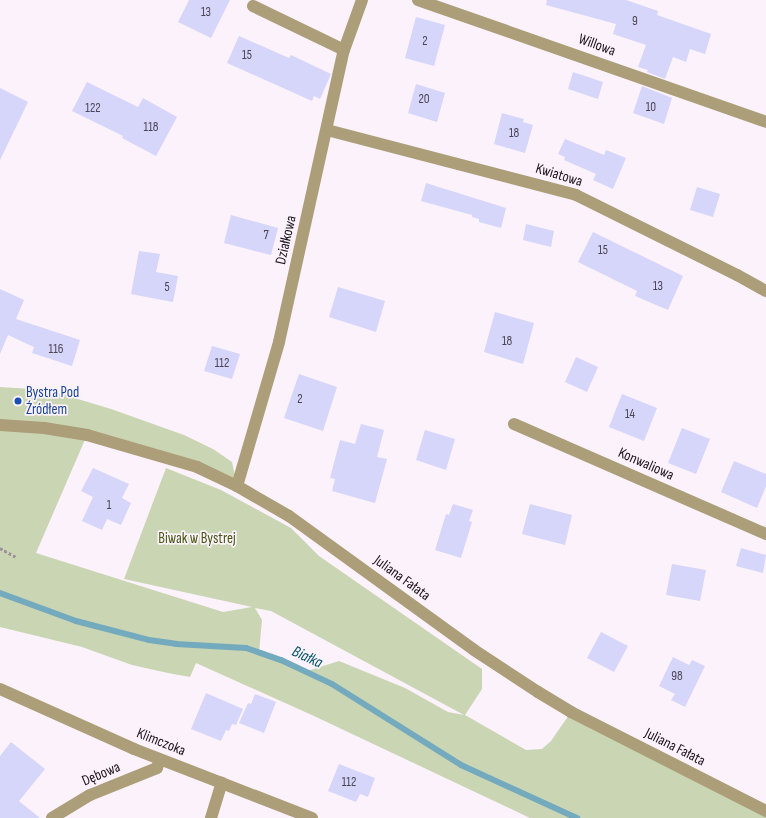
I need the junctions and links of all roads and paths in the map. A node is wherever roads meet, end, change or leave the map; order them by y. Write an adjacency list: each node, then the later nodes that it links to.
1 (362, 0): 4 (street, Działkowa)
2 (418, 0): 5 (street, Willowa)
3 (253, 6): 4 (street)
4 (344, 50): 6 (street, Działkowa)
5 (766, 122)
6 (327, 130): 7 (street, Kwiatowa); 10 (street, Działkowa)
7 (766, 291)
8 (514, 424): 11 (street, Konwaliowa)
9 (0, 425): 10 (street, Juliana Fałata)
10 (237, 486): 17 (street, Juliana Fałata)
11 (766, 534)
12 (0, 548): 13 (path)
13 (16, 557)
14 (0, 689): 15 (street, Klimczoka)
15 (160, 759): 16 (street, Klimczoka); 18 (street, Dębowa)
16 (222, 783): 19 (street); 20 (street, Klimczoka)
17 (766, 811)
18 (52, 818)
19 (211, 818)
20 (312, 818)

